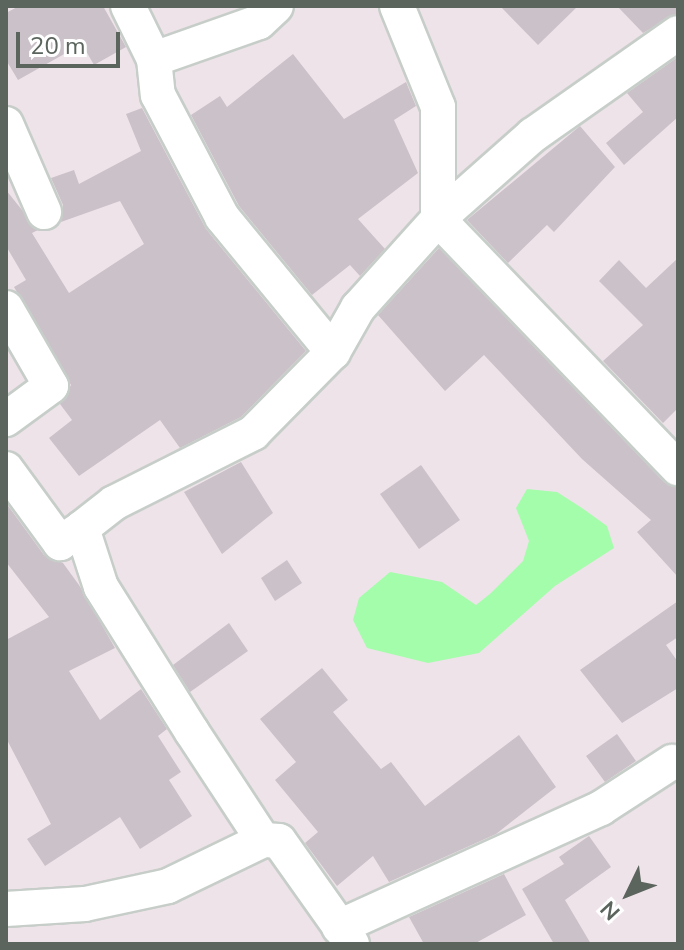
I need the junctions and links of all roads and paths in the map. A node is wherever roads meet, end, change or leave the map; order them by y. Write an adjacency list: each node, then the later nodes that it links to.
1 (128, 6): 5 (street)
2 (276, 6): 5 (street)
3 (397, 6): 8 (street)
4 (678, 33): 8 (street)
5 (154, 59): 10 (street)
6 (6, 124): 7 (street)
7 (44, 212)
8 (438, 219): 10 (street); 12 (street)
9 (6, 308): 11 (street)
10 (333, 352): 14 (street)
11 (6, 419)
12 (678, 468)
13 (6, 469): 14 (street)
14 (82, 528): 16 (street)
15 (672, 762): 18 (street)
16 (263, 840): 17 (street); 18 (street)
17 (6, 909)
18 (346, 936)

